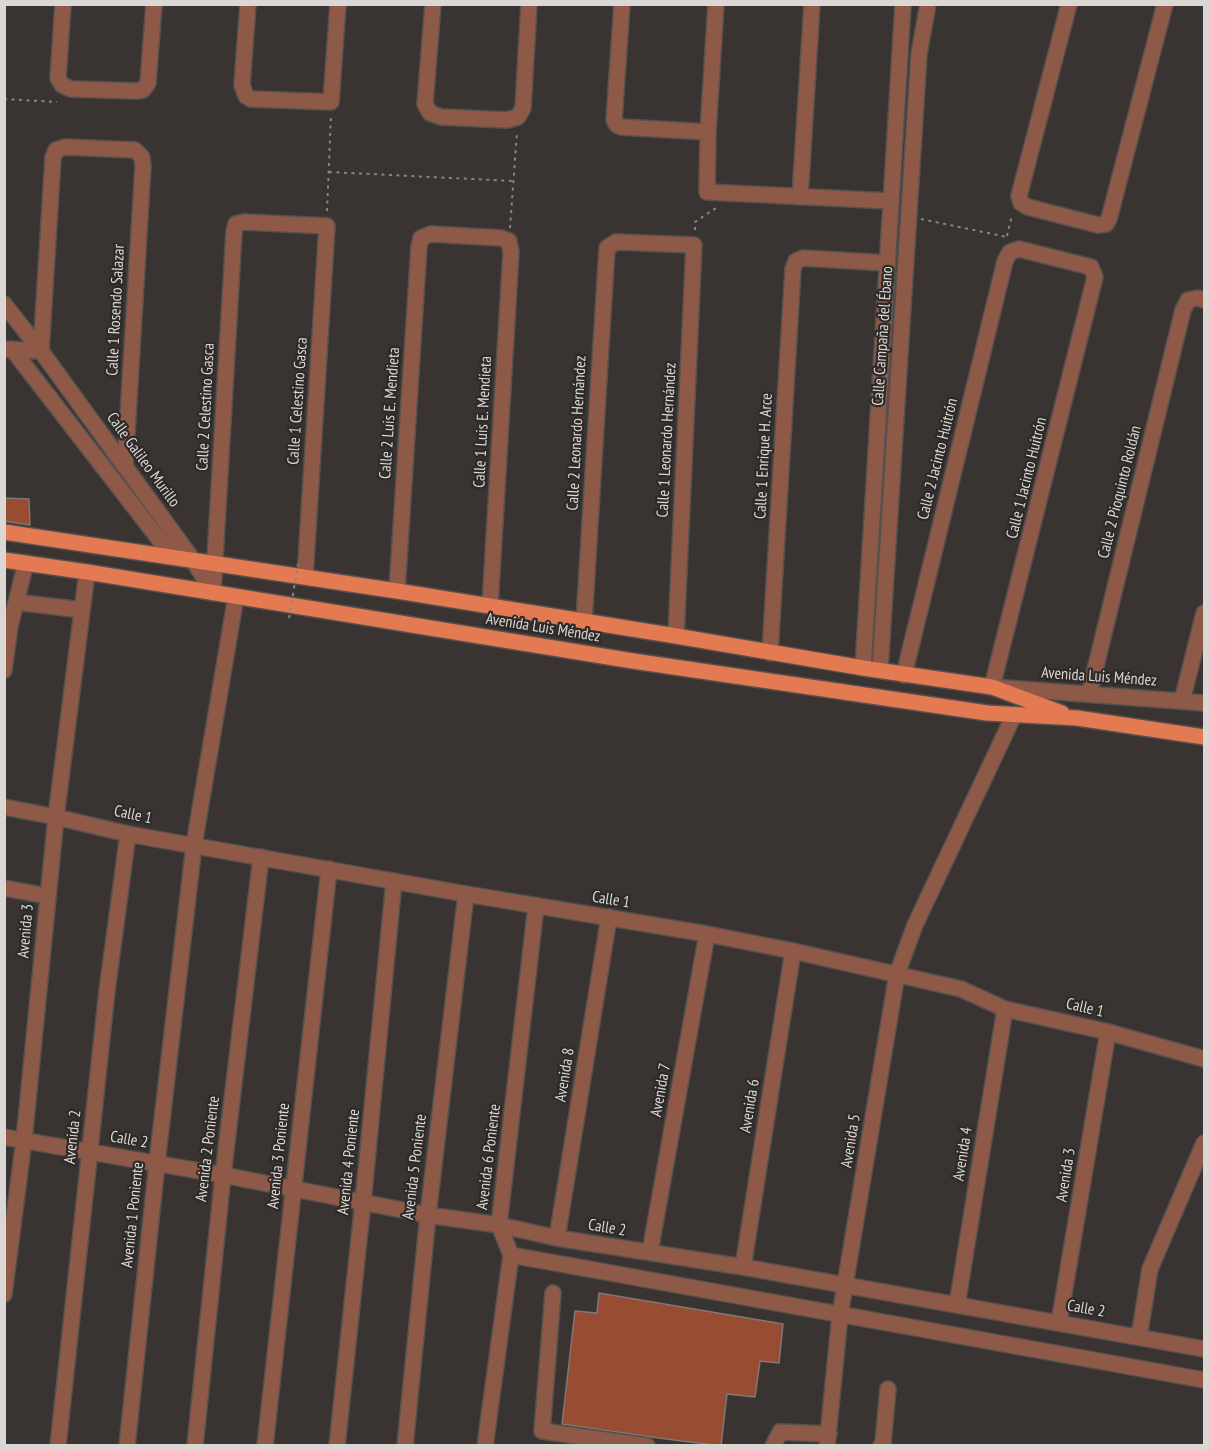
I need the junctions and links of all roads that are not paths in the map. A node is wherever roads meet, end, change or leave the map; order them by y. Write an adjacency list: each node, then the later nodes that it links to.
1 (63, 4): 2 (street)
2 (154, 4)
3 (248, 4): 4 (street)
4 (338, 4)
5 (432, 4): 6 (street)
6 (529, 4)
7 (622, 4): 14 (street)
8 (716, 4): 14 (street)
9 (812, 4): 15 (street)
10 (903, 4): 16 (street, Calle Campaña del Ébano)
11 (928, 4): 47 (street, Calle Campaña del Ébano)
12 (1070, 4): 13 (street)
13 (1165, 4)
14 (708, 132): 15 (street)
15 (800, 197): 16 (street)
16 (891, 201): 21 (street, Calle Campaña del Ébano)
17 (236, 224): 32 (street, Calle 2 Celestino Gasca); 33 (street, Calle 1 Celestino Gasca)
18 (421, 237): 35 (street, Calle 2 Luis E. Mendieta); 39 (street, Calle 1 Luis E. Mendieta)
19 (1008, 245): 48 (street, Calle 2 Jacinto Huitrón); 49 (street, Calle 1 Jacinto Huitrón)
20 (607, 248): 42 (street, Calle 2 Leonardo Hernández); 43 (street, Calle 1 Leonardo Hernández)
21 (887, 263): 44 (street, Calle 1 Enrique H. Arce); 45 (street, Calle Campaña del Ébano)
22 (1204, 300): 50 (street, Calle 2 Pioquinto Roldán)
23 (4, 304): 25 (street, Calle Galileo Murillo)
24 (8, 349): 25 (street); 28 (street)
25 (41, 351): 26 (street, Calle Galileo Murillo); 26 (street, Calle 1 Rosendo Salazar)
26 (125, 466): 30 (street, Calle Galileo Murillo)
27 (4, 532): 28 (main road, Avenida Luis Méndez)
28 (172, 556): 30 (main road, Avenida Luis Méndez)
29 (4, 560): 31 (main road, Avenida Luis Méndez)
30 (193, 560): 32 (main road, Avenida Luis Méndez); 36 (street, Calle Galileo Murillo)
31 (26, 563): 34 (main road, Avenida Luis Méndez); 38 (street)
32 (214, 563): 33 (main road, Avenida Luis Méndez); 36 (street, Calle 2 Celestino Gasca)
33 (301, 571): 35 (main road, Avenida Luis Méndez)
34 (87, 572): 36 (main road, Avenida Luis Méndez); 40 (street, Avenida 3)
35 (397, 591): 39 (main road, Avenida Luis Méndez)
36 (213, 593): 37 (main road, Avenida Luis Méndez)
37 (236, 596): 53 (main road, Avenida Luis Méndez); 59 (street, Avenida 1 Poniente)
38 (16, 602): 40 (street); 46 (street)
39 (490, 606): 42 (main road, Avenida Luis Méndez)
40 (82, 610): 57 (street, Avenida 3)
41 (1204, 613): 51 (street)
42 (584, 621): 43 (main road, Avenida Luis Méndez)
43 (676, 636): 44 (main road, Avenida Luis Méndez)
44 (770, 652): 45 (main road, Avenida Luis Méndez)
45 (863, 668): 47 (main road, Avenida Luis Méndez)
46 (4, 670)
47 (880, 670): 48 (main road, Avenida Luis Méndez)
48 (904, 675): 49 (main road, Avenida Luis Méndez)
49 (992, 687): 50 (street, Avenida Luis Méndez); 54 (main road, Avenida Luis Méndez)
50 (1089, 694): 51 (street, Avenida Luis Méndez)
51 (1182, 701): 52 (street, Avenida Luis Méndez)
52 (1204, 703)
53 (1014, 715): 54 (main road, Avenida Luis Méndez); 70 (street, Avenida 5)
54 (1077, 718): 55 (main road, Avenida Luis Méndez)
55 (1204, 737)
56 (4, 807): 57 (street, Calle 1)
57 (56, 816): 58 (street, Calle 1); 65 (street, Avenida 3)
58 (128, 834): 59 (street, Calle 1); 77 (street, Avenida 2)
59 (194, 845): 60 (street, Calle 1); 78 (street, Avenida 1 Poniente)
60 (261, 857): 61 (street, Calle 1); 79 (street, Avenida 2 Poniente)
61 (328, 869): 62 (street, Calle 1); 80 (street, Avenida 3 Poniente)
62 (394, 881): 64 (street, Calle 1); 81 (street, Avenida 4 Poniente)
63 (4, 888): 65 (street)
64 (466, 894): 66 (street, Calle 1); 82 (street, Avenida 5 Poniente)
65 (47, 896): 75 (street, Avenida 3)
66 (536, 906): 67 (street, Calle 1); 83 (street, Avenida 6 Poniente)
67 (609, 917): 68 (street, Calle 1); 84 (street, Avenida 8)
68 (706, 934): 69 (street, Calle 1); 85 (street, Avenida 7)
69 (793, 951): 70 (street, Calle 1); 87 (street, Avenida 6)
70 (897, 974): 71 (street, Calle 1); 88 (street, Avenida 5)
71 (1005, 1009): 72 (street, Calle 1); 91 (street, Avenida 4)
72 (1108, 1032): 73 (street, Calle 1); 93 (street, Avenida 3)
73 (1204, 1059)
74 (4, 1137): 75 (street, Calle 2)
75 (24, 1140): 77 (street, Calle 2); 90 (street, Avenida 3)
76 (1204, 1143): 94 (street)
77 (90, 1152): 78 (street, Calle 2); 99 (street, Avenida 2)
78 (157, 1163): 79 (street, Calle 2); 100 (street, Avenida 1 Poniente)
79 (223, 1175): 80 (street, Calle 2); 101 (street, Avenida 2 Poniente)
80 (294, 1188): 81 (street, Calle 2); 102 (street, Avenida 3 Poniente)
81 (363, 1202): 82 (street, Calle 2); 103 (street, Avenida 4 Poniente)
82 (428, 1215): 83 (street, Calle 2); 104 (street, Avenida 5 Poniente)
83 (499, 1225): 84 (street, Calle 2); 86 (street, Avenida 6 Poniente)
84 (557, 1238): 85 (street, Calle 2)
85 (650, 1252): 87 (street, Calle 2)
86 (511, 1255): 92 (street); 105 (street, Avenida 6 Poniente)
87 (743, 1267): 88 (street, Calle 2)
88 (845, 1285): 91 (street, Calle 2); 92 (street, Avenida 5)
89 (553, 1293): 106 (street)
90 (4, 1294)
91 (957, 1305): 93 (street, Calle 2)
92 (840, 1315): 96 (street); 98 (street, Avenida 5)
93 (1059, 1323): 94 (street, Calle 2)
94 (1139, 1337): 95 (street, Calle 2)
95 (1204, 1349)
96 (1204, 1380)
97 (888, 1389): 108 (street)
98 (828, 1440): 107 (street)
99 (58, 1446)
100 (127, 1446)
101 (195, 1446)
102 (265, 1446)
103 (337, 1446)
104 (405, 1446)
105 (485, 1446)
106 (647, 1446)
107 (773, 1446)
108 (881, 1446)

